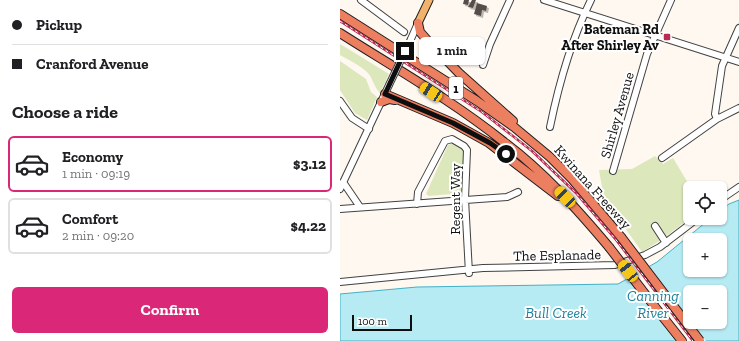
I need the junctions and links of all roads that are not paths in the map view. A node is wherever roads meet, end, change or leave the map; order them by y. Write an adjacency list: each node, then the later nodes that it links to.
1 (361, 0): 11 (street)
2 (429, 0): 9 (main road)
3 (510, 0): 18 (street)
4 (544, 0): 7 (street)
5 (591, 0): 7 (street)
6 (671, 0): 13 (street, Shirley Avenue)
7 (584, 13): 13 (street); 23 (street)
8 (340, 14): 39 (highway, Kwinana Freeway / 1)
9 (418, 23): 14 (street); 15 (highway)
10 (739, 28): 16 (street)
11 (404, 32)
12 (340, 33): 36 (highway, Kwinana Freeway / 1)
13 (655, 35): 16 (street); 26 (street, Shirley Avenue)
14 (411, 38): 15 (highway); 19 (street, bridge)
15 (428, 41): 39 (highway)
16 (725, 58): 17 (street); 22 (street)
17 (739, 62)
18 (483, 65)
19 (383, 98): 24 (street); 36 (highway)
20 (340, 100): 24 (street)
21 (739, 108): 22 (street)
22 (717, 119): 25 (street)
23 (550, 127)
24 (368, 129): 27 (street)
25 (662, 158)
26 (613, 171)
27 (343, 182): 29 (street); 34 (street)
28 (739, 187): 31 (street)
29 (340, 189)
30 (518, 192): 32 (street)
31 (727, 195)
32 (465, 199): 33 (street); 33 (street, Regent Way); 41 (street, Regent Way)
33 (417, 204): 34 (street)
34 (360, 207): 35 (street)
35 (340, 209)
36 (577, 211): 43 (highway, Kwinana Freeway / 1, bridge)
37 (689, 225): 40 (street, The Esplanade)
38 (655, 226): 40 (street)
39 (620, 235): 44 (highway, Kwinana Freeway / 1, bridge)
40 (666, 243): 41 (street, The Esplanade)
41 (469, 271): 42 (street, The Esplanade)
42 (340, 282)
43 (682, 341)
44 (700, 341)

